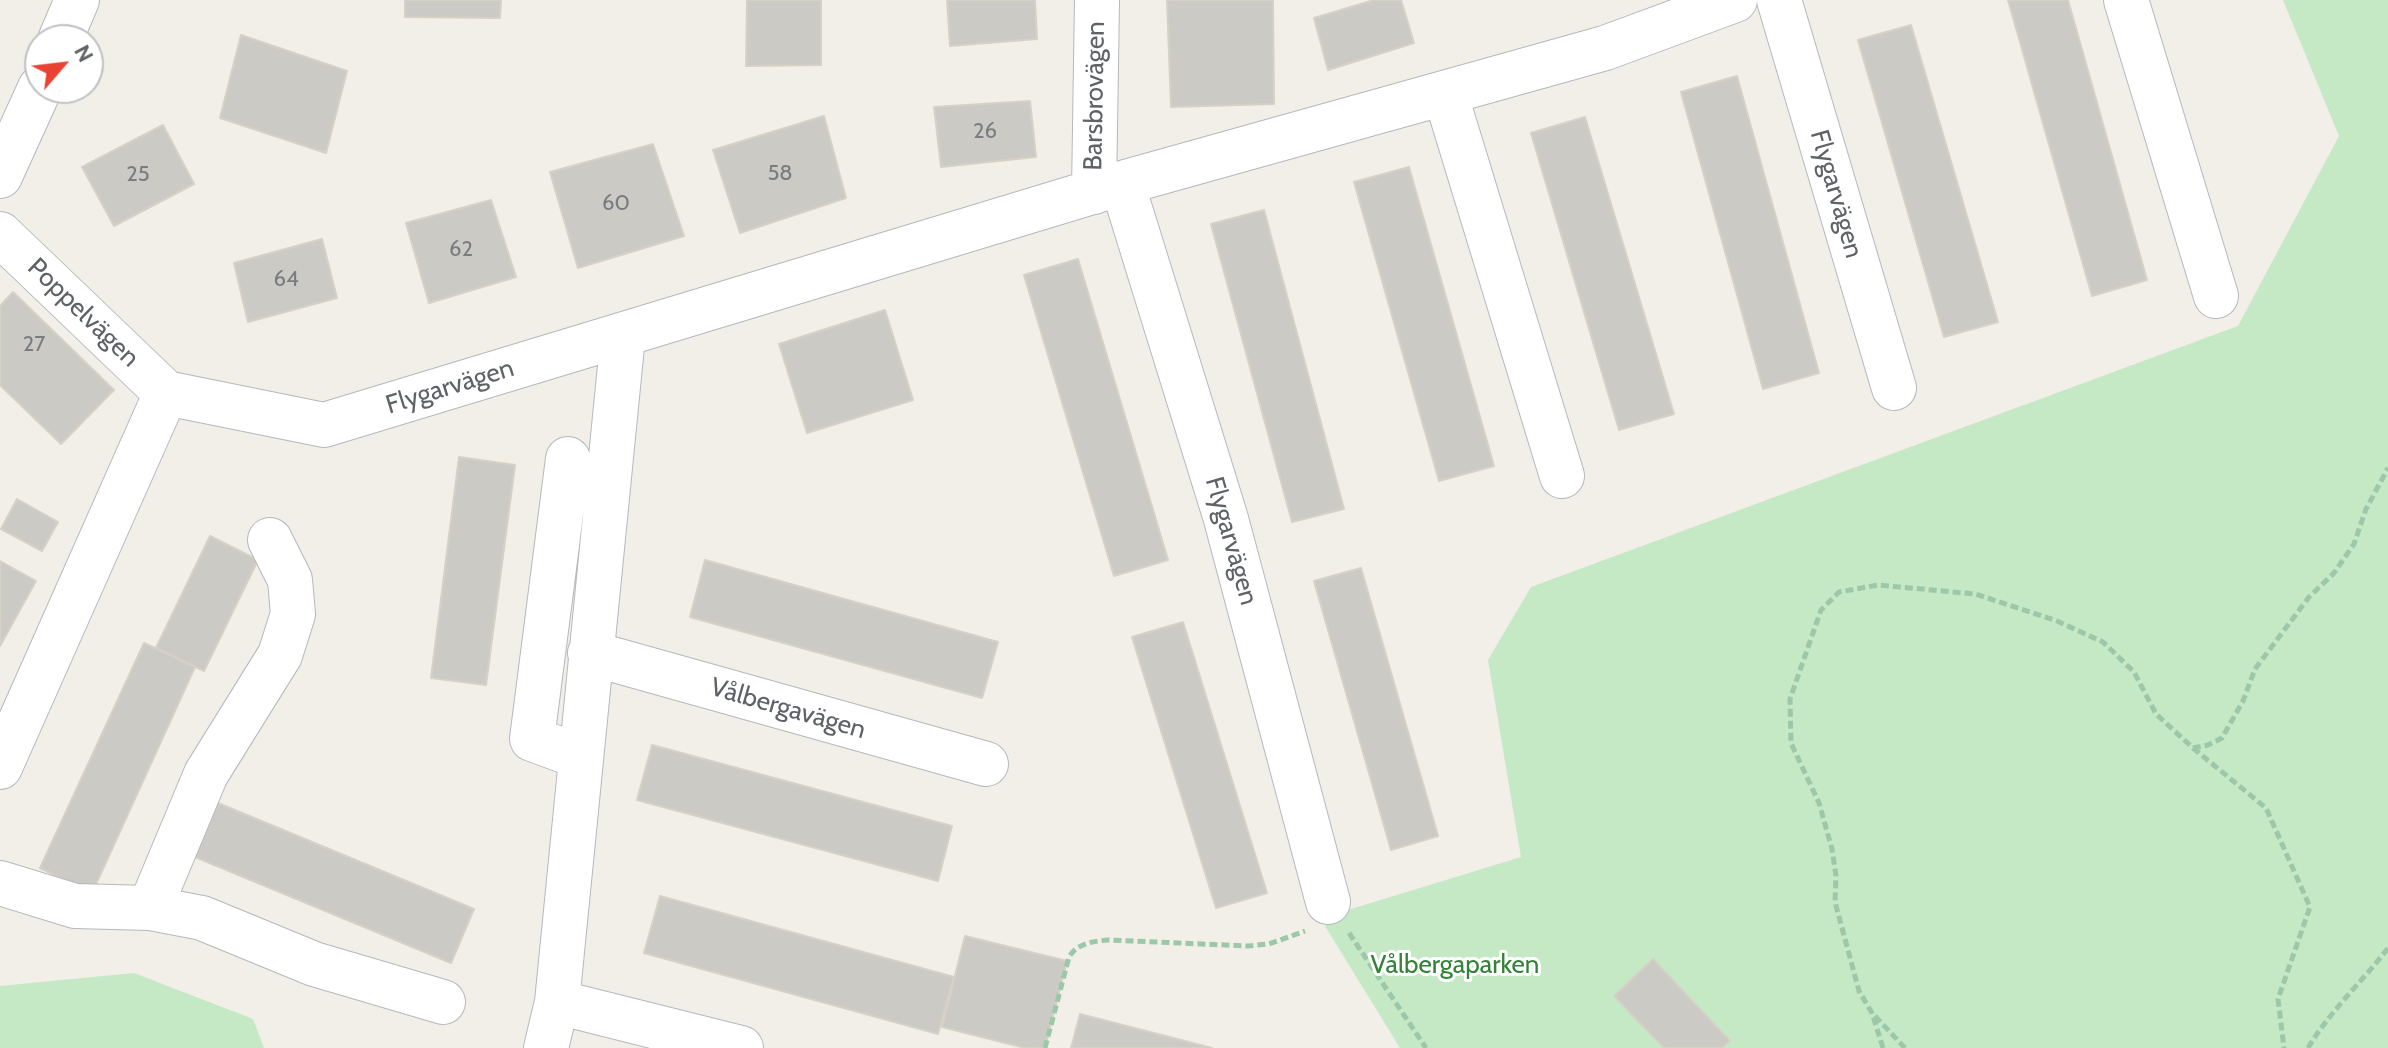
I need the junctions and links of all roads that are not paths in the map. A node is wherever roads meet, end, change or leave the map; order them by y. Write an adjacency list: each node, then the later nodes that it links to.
1 (77, 0): 6 (street)
2 (1097, 0): 10 (street, Barsbrovägen)
3 (1735, 0): 7 (street, Flygarvägen)
4 (1779, 0): 14 (street, Flygarvägen)
5 (2126, 0): 12 (street)
6 (67, 24)
7 (1445, 93): 10 (street, Flygarvägen); 17 (street)
8 (33, 104): 9 (street)
9 (0, 176)
10 (1108, 188): 13 (street, Flygarvägen); 25 (street, Flygarvägen)
11 (0, 234): 15 (street, Poppelvägen)
12 (2216, 296)
13 (623, 336): 15 (street, Flygarvägen); 19 (street)
14 (1894, 388)
15 (166, 393): 22 (street)
16 (568, 459): 20 (street)
17 (1562, 476)
18 (270, 540): 24 (street)
19 (590, 653): 20 (street); 21 (street, Vålbergavägen)
20 (581, 757): 27 (street)
21 (986, 764)
22 (0, 767)
23 (0, 883): 24 (street)
24 (150, 908): 26 (street)
25 (1332, 908)
26 (443, 1002)
27 (557, 1002): 28 (street); 29 (street)
28 (546, 1048)
29 (741, 1048)

